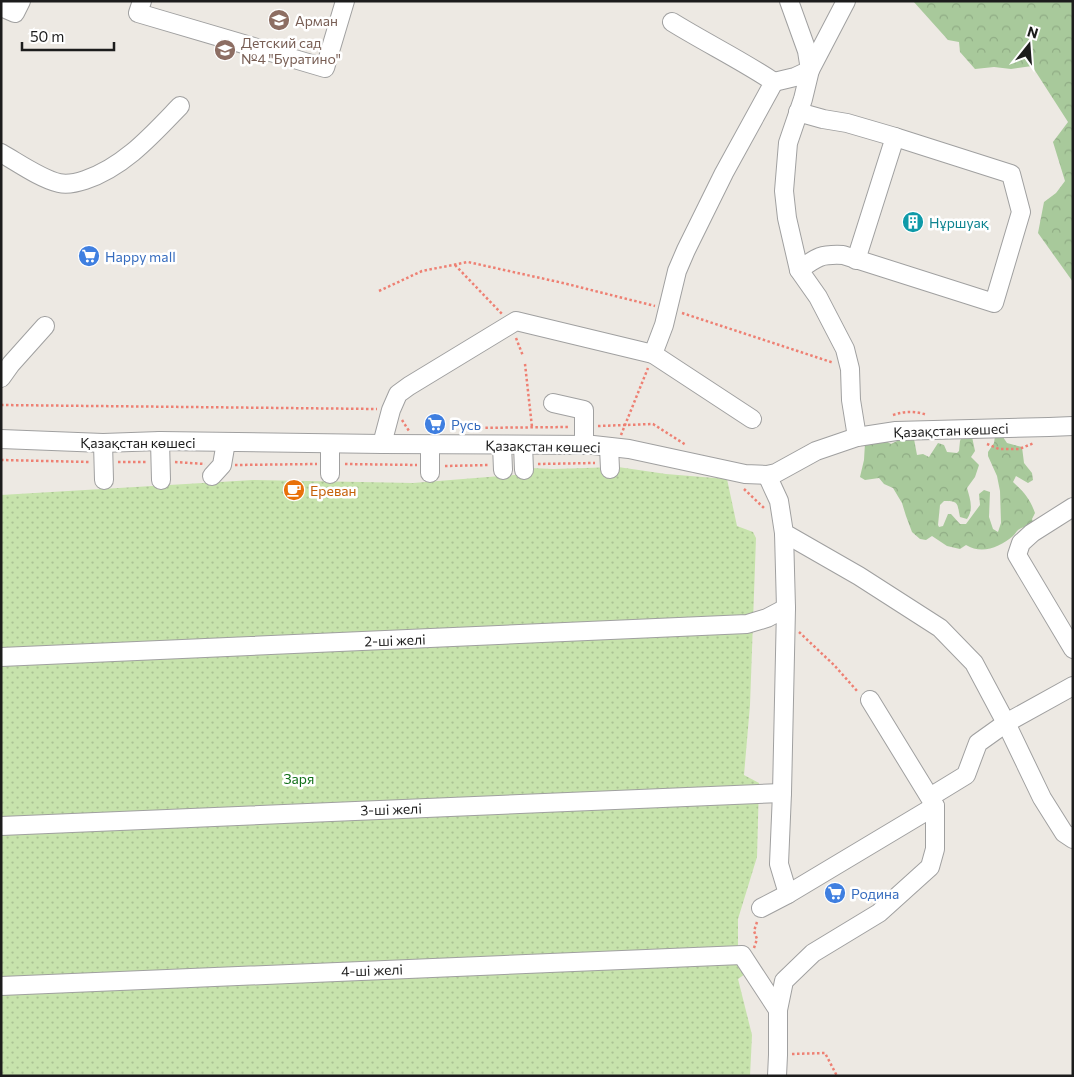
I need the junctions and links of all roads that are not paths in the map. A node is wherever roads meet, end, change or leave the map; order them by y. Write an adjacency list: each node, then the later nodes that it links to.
1 (22, 1): 6 (street)
2 (142, 1): 3 (street)
3 (345, 1)
4 (789, 1): 8 (street)
5 (846, 1): 8 (street)
6 (1, 7)
7 (672, 22): 9 (street)
8 (810, 70): 9 (street); 11 (street)
9 (774, 82): 17 (street)
10 (180, 106): 13 (street)
11 (798, 112): 12 (street); 15 (street)
12 (895, 137): 14 (street); 14 (street)
13 (1, 153)
14 (856, 260): 15 (street)
15 (799, 270): 22 (street)
16 (45, 326): 18 (street)
17 (653, 354): 20 (street); 28 (street)
18 (1, 378)
19 (553, 404): 32 (street)
20 (752, 419)
21 (1073, 426): 22 (street, Қазақстан көшесі)
22 (857, 437): 38 (street, Қазақстан көшесі)
23 (1, 439): 26 (street, Қазақстан көшесі)
24 (160, 441): 25 (street, Қазақстан көшесі); 26 (street, Қазақстан көшесі); 40 (street)
25 (226, 442): 27 (street, Қазақстан көшесі); 36 (street)
26 (103, 443): 39 (street)
27 (330, 444): 28 (street, Қазақстан көшесі); 35 (street)
28 (382, 444): 29 (street, Қазақстан көшесі)
29 (430, 445): 30 (street, Қазақстан көшесі); 37 (street)
30 (502, 445): 31 (street, Қазақстан көшесі); 33 (street)
31 (523, 445): 32 (street, Қазақстан көшесі); 34 (street)
32 (584, 445): 38 (street, Қазақстан көшесі)
33 (502, 467)
34 (524, 467)
35 (330, 469)
36 (217, 470)
37 (430, 470)
38 (767, 475): 42 (street)
39 (104, 480)
40 (161, 480)
41 (1073, 507): 44 (street)
42 (784, 534): 43 (street); 48 (street)
43 (786, 614): 45 (street, 2-ші желі); 49 (street)
44 (1073, 649)
45 (1, 657)
46 (1073, 686): 48 (street)
47 (870, 700): 50 (street)
48 (1006, 723): 50 (street); 52 (street)
49 (782, 793): 51 (street, 3-ші желі); 53 (street)
50 (932, 801): 53 (street); 56 (street)
51 (1, 826)
52 (1073, 839)
53 (788, 894): 54 (street)
54 (761, 908)
55 (1, 986): 56 (street, 4-ші желі)
56 (778, 1010): 57 (street)
57 (776, 1076)

